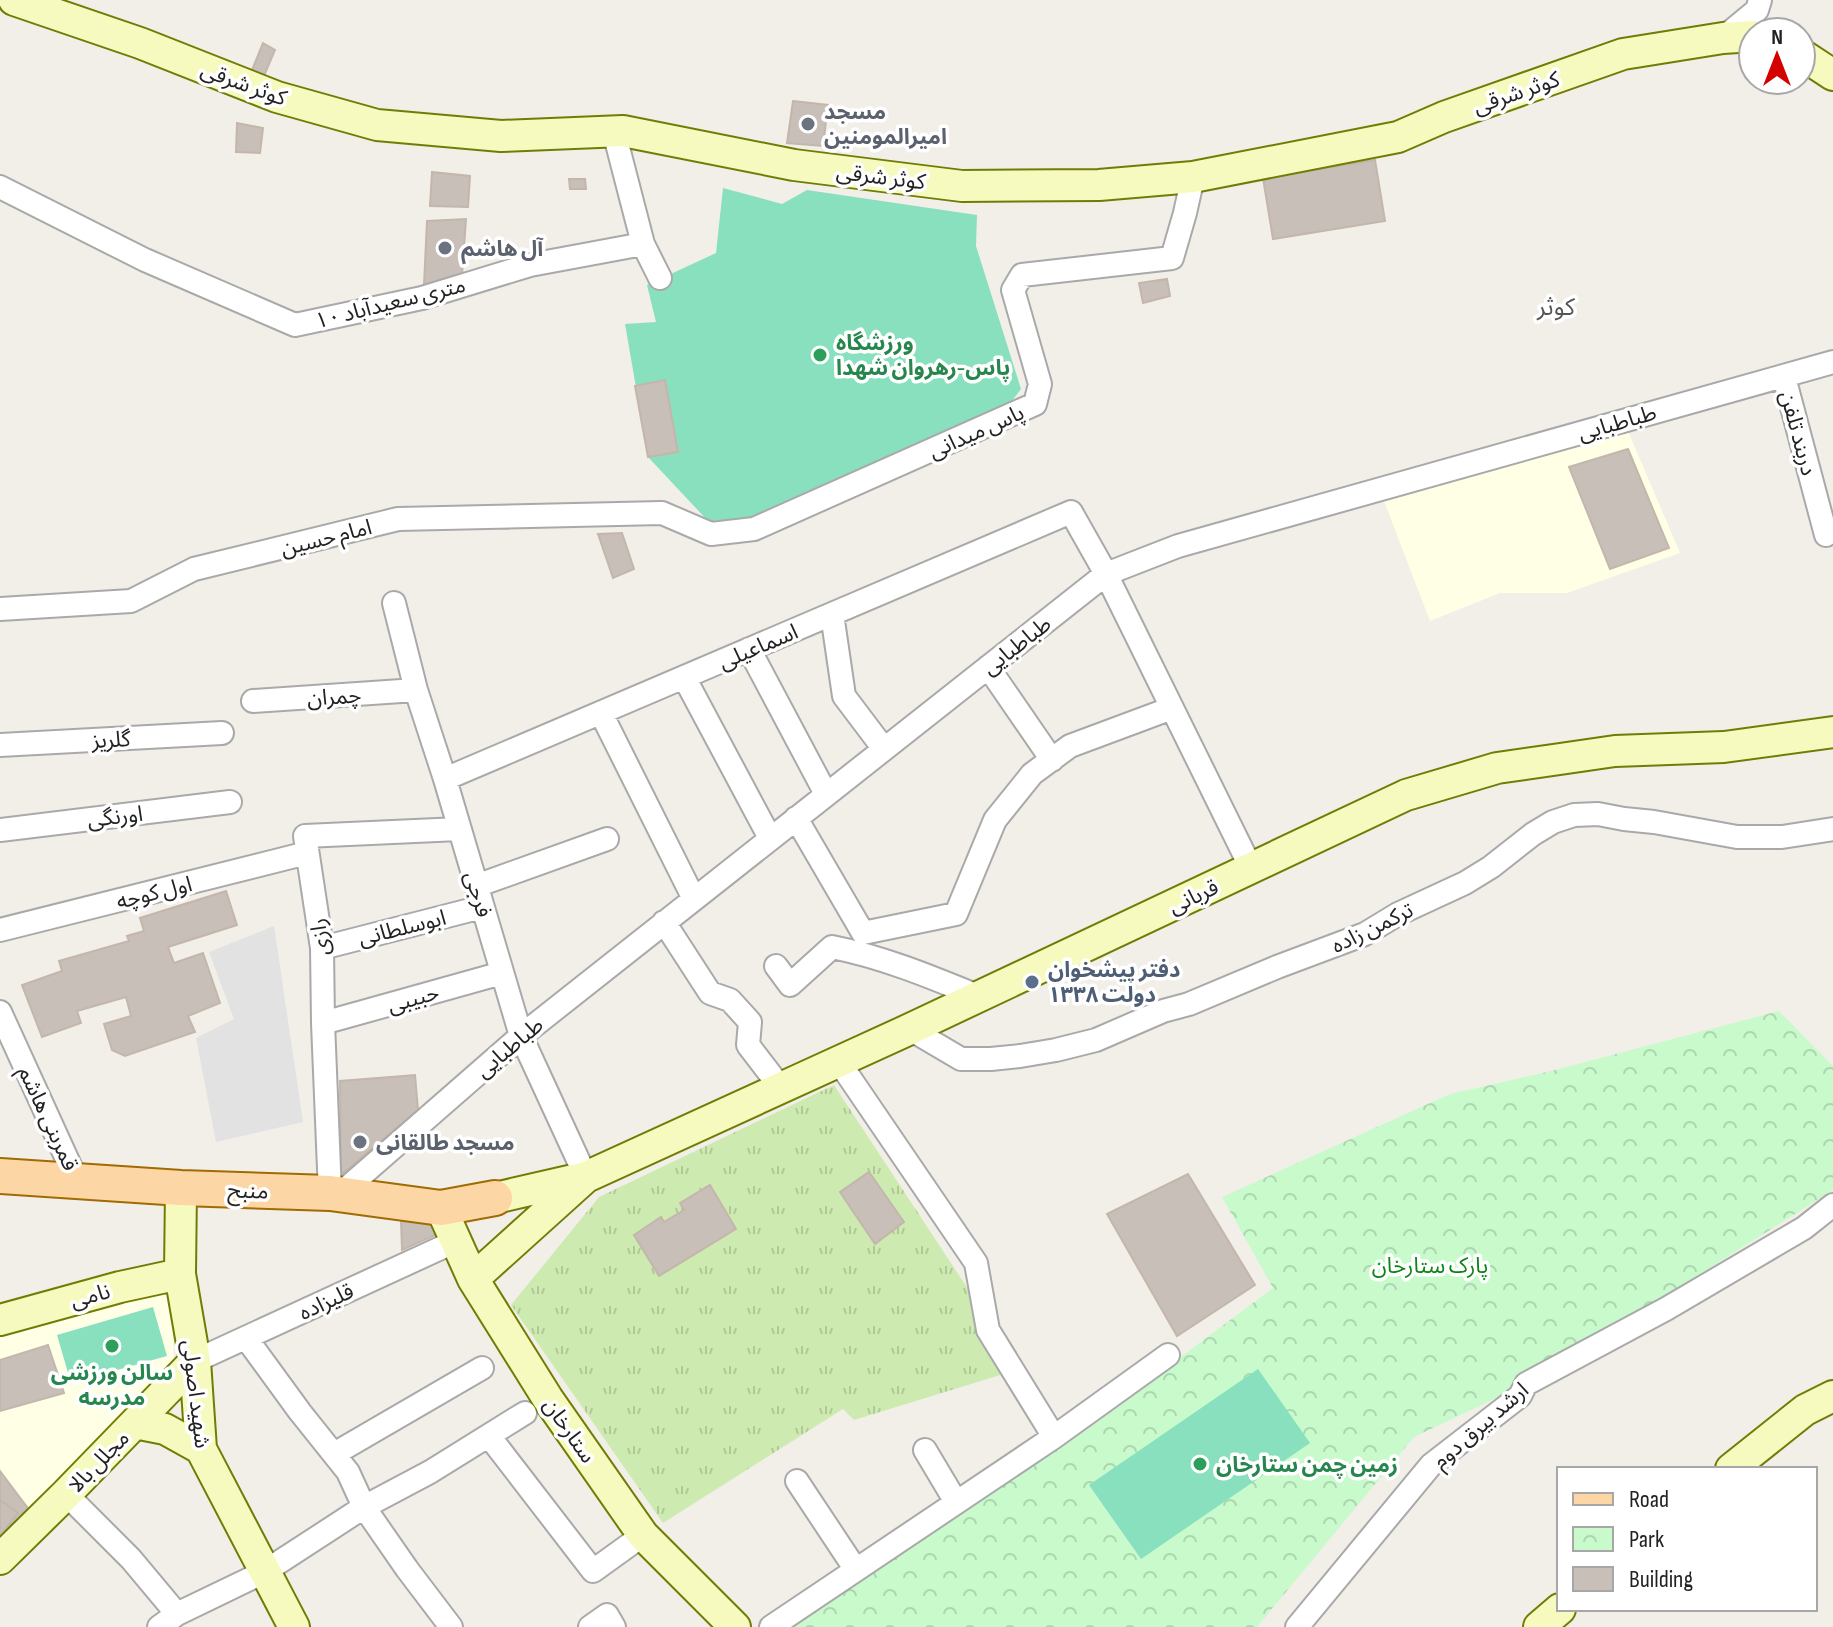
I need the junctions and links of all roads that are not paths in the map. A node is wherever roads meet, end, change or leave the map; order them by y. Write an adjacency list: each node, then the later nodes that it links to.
1 (14, 0): 5 (main road, کوثر شرقی)
2 (1760, 0): 4 (street)
3 (1737, 37): 4 (main road, کوثر شرقی)
4 (1723, 38): 6 (main road, کوثر شرقی)
5 (614, 132): 6 (main road, کوثر شرقی); 8 (street)
6 (1193, 177): 12 (street, پاس میدانی)
7 (0, 187): 8 (street, ۱۰ متری سعیدآباد)
8 (643, 244): 9 (street)
9 (660, 278)
10 (1833, 362): 11 (street, طباطبایی)
11 (1784, 377): 13 (street, دربند تلفن); 14 (street, طباطبایی)
12 (662, 513): 16 (street, امام حسین)
13 (1826, 535)
14 (1106, 574): 17 (street, اسماعیلی); 19 (street, طباطبایی); 23 (street)
15 (394, 603): 21 (street, فرجی)
16 (0, 609)
17 (832, 614): 18 (street, اسماعیلی); 28 (street)
18 (749, 649): 20 (street, اسماعیلی); 31 (street)
19 (988, 667): 28 (street, طباطبایی); 29 (street)
20 (684, 677): 24 (street, اسماعیلی); 37 (street)
21 (416, 690): 22 (street, چمران); 30 (street, فرجی)
22 (253, 701)
23 (1172, 708): 29 (street); 40 (street)
24 (601, 713): 30 (street, اسماعیلی); 42 (street)
25 (1833, 732): 40 (main road, قربانی)
26 (222, 733): 27 (street, گلریز)
27 (0, 745)
28 (884, 749): 31 (street, طباطبایی)
29 (1052, 760): 33 (street)
30 (445, 779): 34 (street, فرجی)
31 (826, 794): 33 (street, طباطبایی)
32 (230, 802): 36 (street, اورنگی)
33 (796, 818): 37 (street, طباطبایی)
34 (459, 829): 39 (street); 41 (street, فرجی)
35 (1833, 829): 51 (street, ترکمن زاده)
36 (0, 830)
37 (770, 838): 42 (street, طباطبایی)
38 (607, 839): 41 (street, ابوسلطانی)
39 (307, 853): 44 (street, اول کوچه); 45 (street, رازی)
40 (1251, 868): 48 (main road, قربانی)
41 (479, 897): 45 (street, ابوسلطانی); 47 (street, فرجی)
42 (694, 899): 43 (street, طباطبایی)
43 (664, 922): 52 (street, طباطبایی); 54 (street)
44 (0, 930)
45 (322, 948): 50 (street, رازی)
46 (776, 966): 48 (street)
47 (502, 973): 50 (street, حبیبی); 52 (street, فرجی)
48 (980, 997): 51 (main road, قربانی)
49 (0, 1014): 57 (street, قمربنی هاشم)
50 (323, 1023): 59 (street, رازی)
51 (910, 1029): 53 (main road, قربانی)
52 (521, 1036): 56 (street, فرجی); 59 (street, طباطبایی)
53 (839, 1062): 54 (main road, قربانی); 75 (street)
54 (781, 1088): 56 (main road, قربانی)
55 (0, 1176): 57 (main road, منبح)
56 (586, 1177): 60 (main road); 65 (main road)
57 (77, 1181): 58 (main road, منبح)
58 (181, 1188): 59 (main road, منبح); 64 (main road, شهید اصولی)
59 (335, 1194): 62 (main road, منبح)
60 (495, 1198): 62 (main road, منبح)
61 (1833, 1205): 96 (street, ارشد بیرق دوم)
62 (441, 1208): 63 (main road, ستارخان)
63 (456, 1241): 65 (main road, ستارخان); 67 (street, قلیزاده)
64 (180, 1274): 66 (main road, نامی); 69 (main road, شهید اصولی)
65 (473, 1279): 84 (main road, ستارخان)
66 (0, 1320)
67 (246, 1338): 69 (street, قلیزاده); 78 (street)
68 (1168, 1355): 75 (street)
69 (195, 1361): 73 (main road, مجلل بالا); 76 (main road, شهید اصولی)
70 (482, 1368): 78 (street)
71 (1833, 1396): 79 (main road)
72 (525, 1413): 74 (street)
73 (135, 1423): 76 (main road); 81 (main road, مجلل بالا)
74 (489, 1436): 83 (street); 84 (street)
75 (1054, 1437): 82 (street)
76 (201, 1449): 87 (main road, شهید اصولی)
77 (925, 1450): 82 (street)
78 (334, 1454): 83 (street)
79 (1734, 1467)
80 (797, 1481): 86 (street)
81 (66, 1494): 85 (main road, مجلل بالا); 89 (street)
82 (956, 1502): 86 (street)
83 (364, 1507): 87 (street); 91 (street)
84 (643, 1535): 94 (main road, ستارخان)
85 (0, 1559)
86 (856, 1570): 95 (street)
87 (264, 1572): 89 (street); 90 (main road, شهید اصولی)
88 (1558, 1611): 97 (main road)
89 (168, 1621)
90 (294, 1627)
91 (451, 1627)
92 (590, 1627): 93 (street)
93 (614, 1627)
94 (735, 1627)
95 (771, 1627)
96 (1297, 1627)
97 (1539, 1627)

